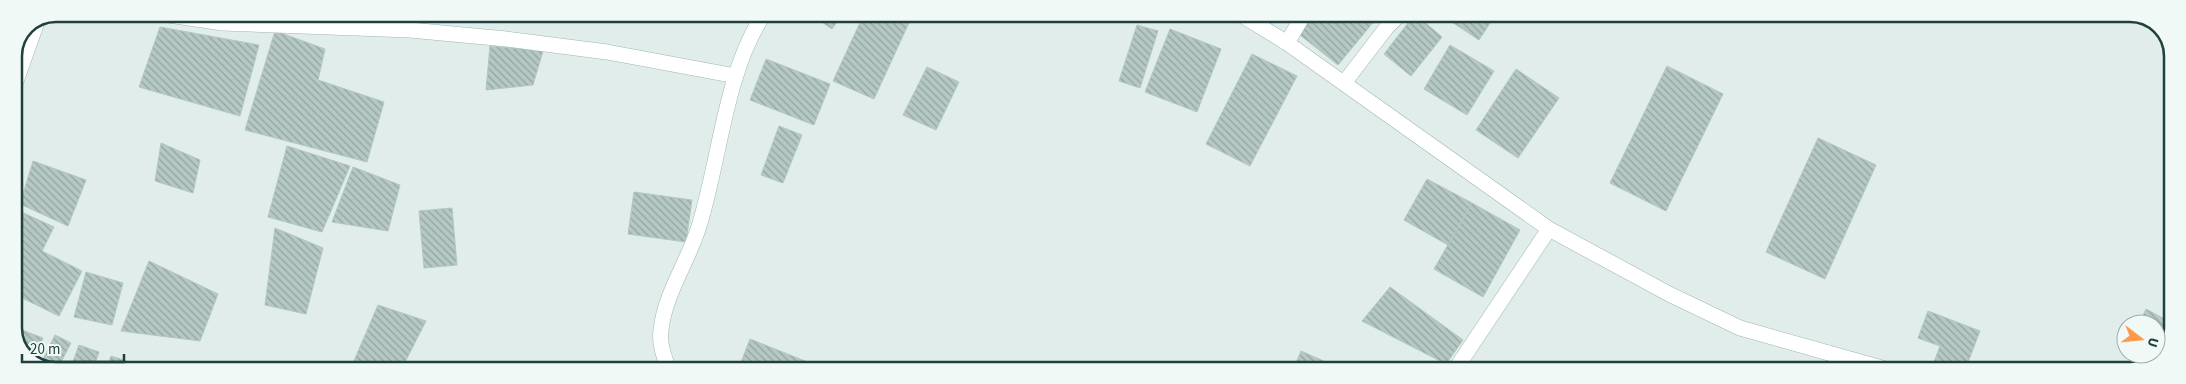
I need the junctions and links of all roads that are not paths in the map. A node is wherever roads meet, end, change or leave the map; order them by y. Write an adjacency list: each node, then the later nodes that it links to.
1 (217, 23): 9 (street)
2 (758, 23): 9 (street)
3 (1255, 23): 7 (street)
4 (1299, 23): 7 (street)
5 (1391, 23): 10 (street)
6 (34, 31): 8 (street)
7 (1287, 43): 10 (street)
8 (23, 62)
9 (736, 76): 12 (street)
10 (1344, 83): 11 (street)
11 (1549, 229): 13 (street); 14 (street)
12 (666, 361)
13 (1461, 362)
14 (1859, 362)

